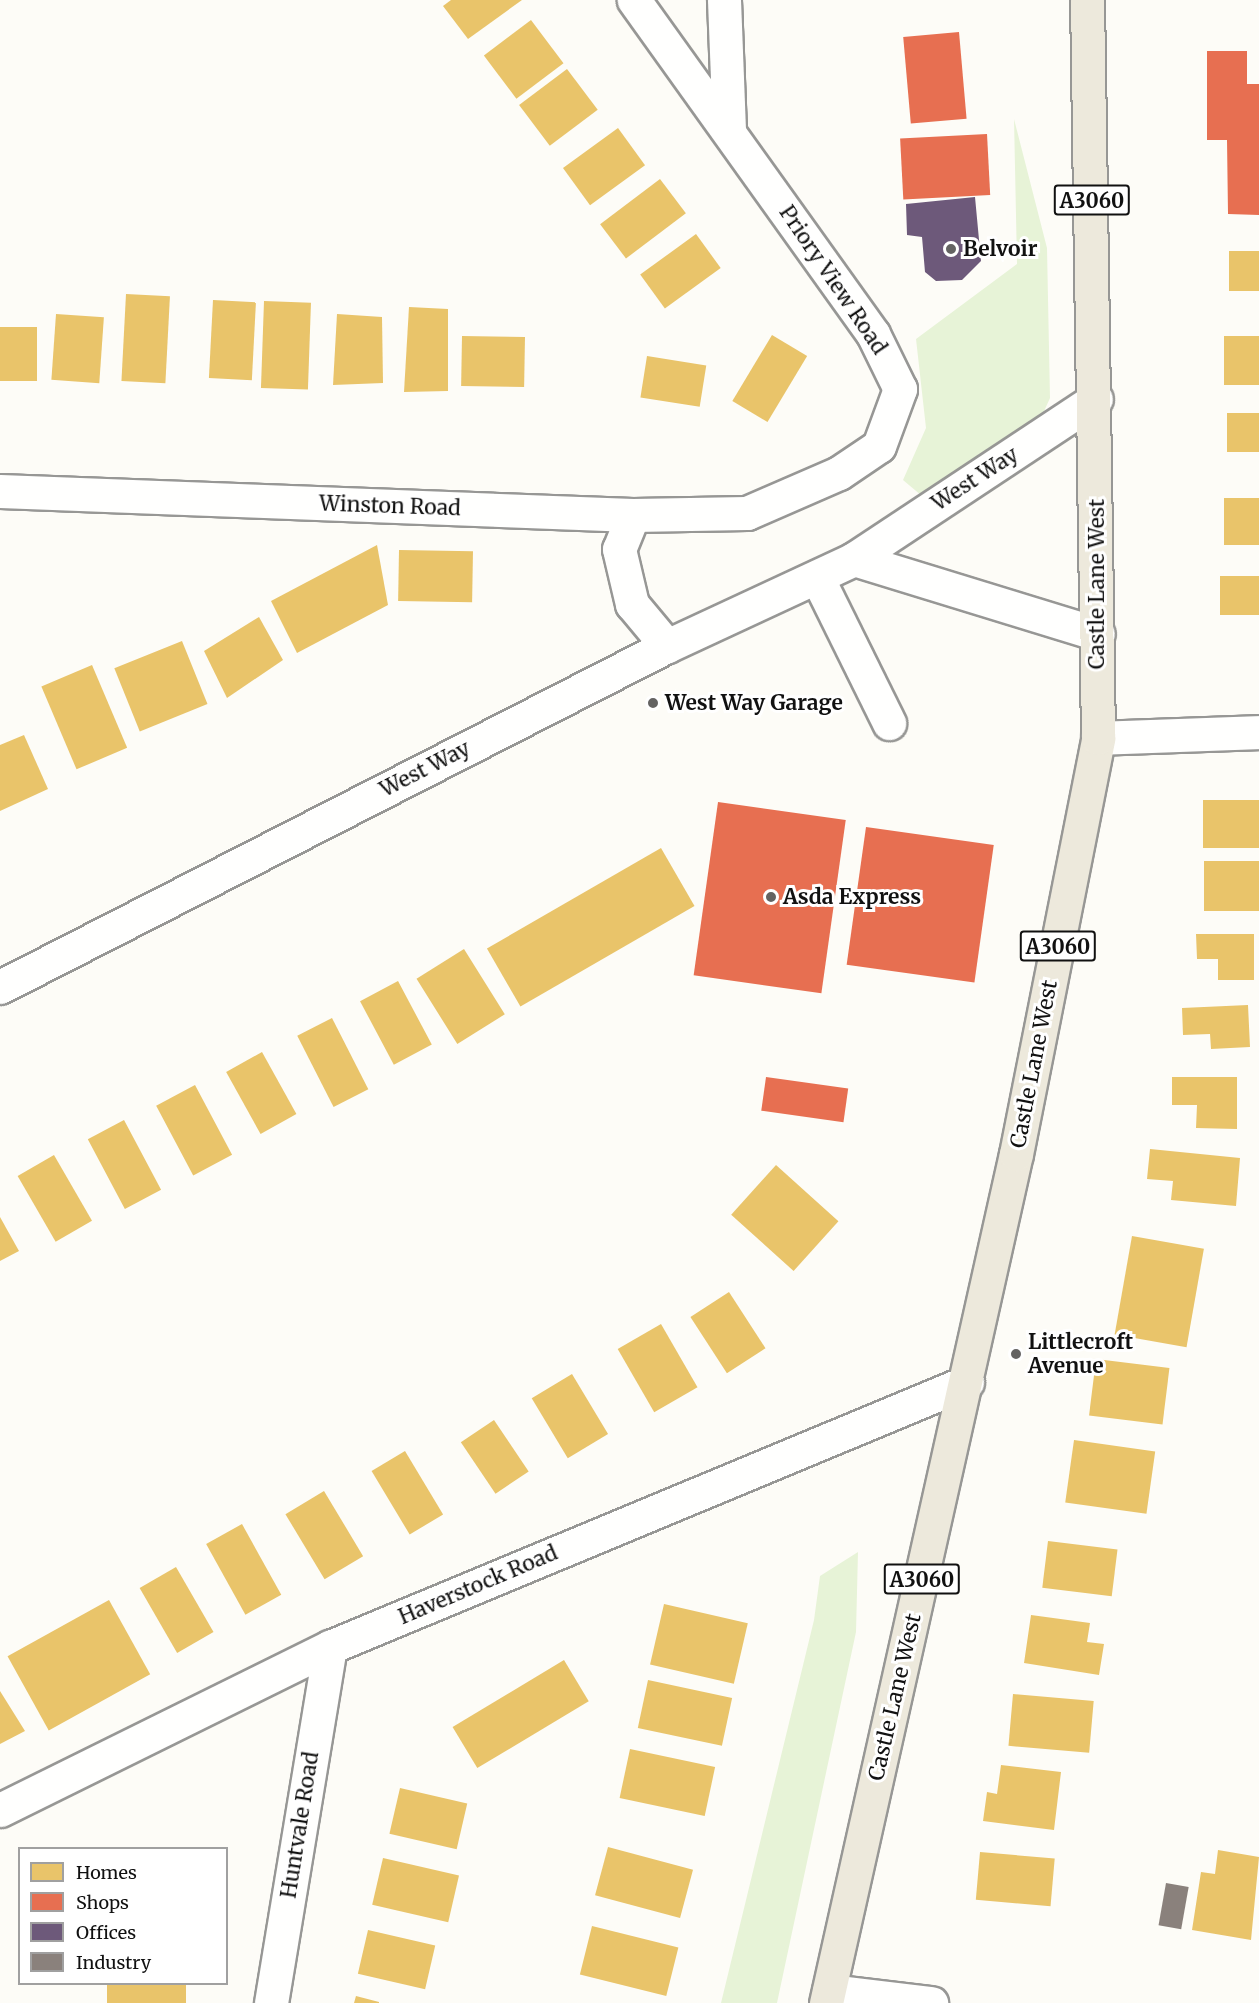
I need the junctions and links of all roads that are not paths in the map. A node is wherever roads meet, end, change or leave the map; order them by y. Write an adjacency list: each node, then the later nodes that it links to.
1 (634, 0): 4 (street, Priory View Road)
2 (724, 0): 4 (street)
3 (1087, 0): 5 (main road, Castle Lane West / A3060)
4 (729, 129): 7 (street, Priory View Road)
5 (1096, 399): 8 (street, West Way); 10 (main road, Castle Lane West / A3060)
6 (0, 492): 7 (street, Winston Road)
7 (633, 515): 11 (street)
8 (854, 559): 9 (street, West Way); 10 (street)
9 (817, 577): 11 (street, West Way); 12 (street)
10 (1098, 633): 14 (main road, Castle Lane West / A3060)
11 (667, 646): 15 (street, West Way)
12 (889, 723)
13 (1259, 732): 14 (street)
14 (1098, 738): 16 (main road, Castle Lane West / A3060)
15 (0, 987)
16 (967, 1382): 17 (street, Haverstock Road); 19 (main road, Castle Lane West / A3060)
17 (330, 1647): 18 (street, Haverstock Road); 20 (street, Huntvale Road)
18 (0, 1810)
19 (828, 1997): 21 (street)
20 (271, 2003)
21 (931, 2003)

